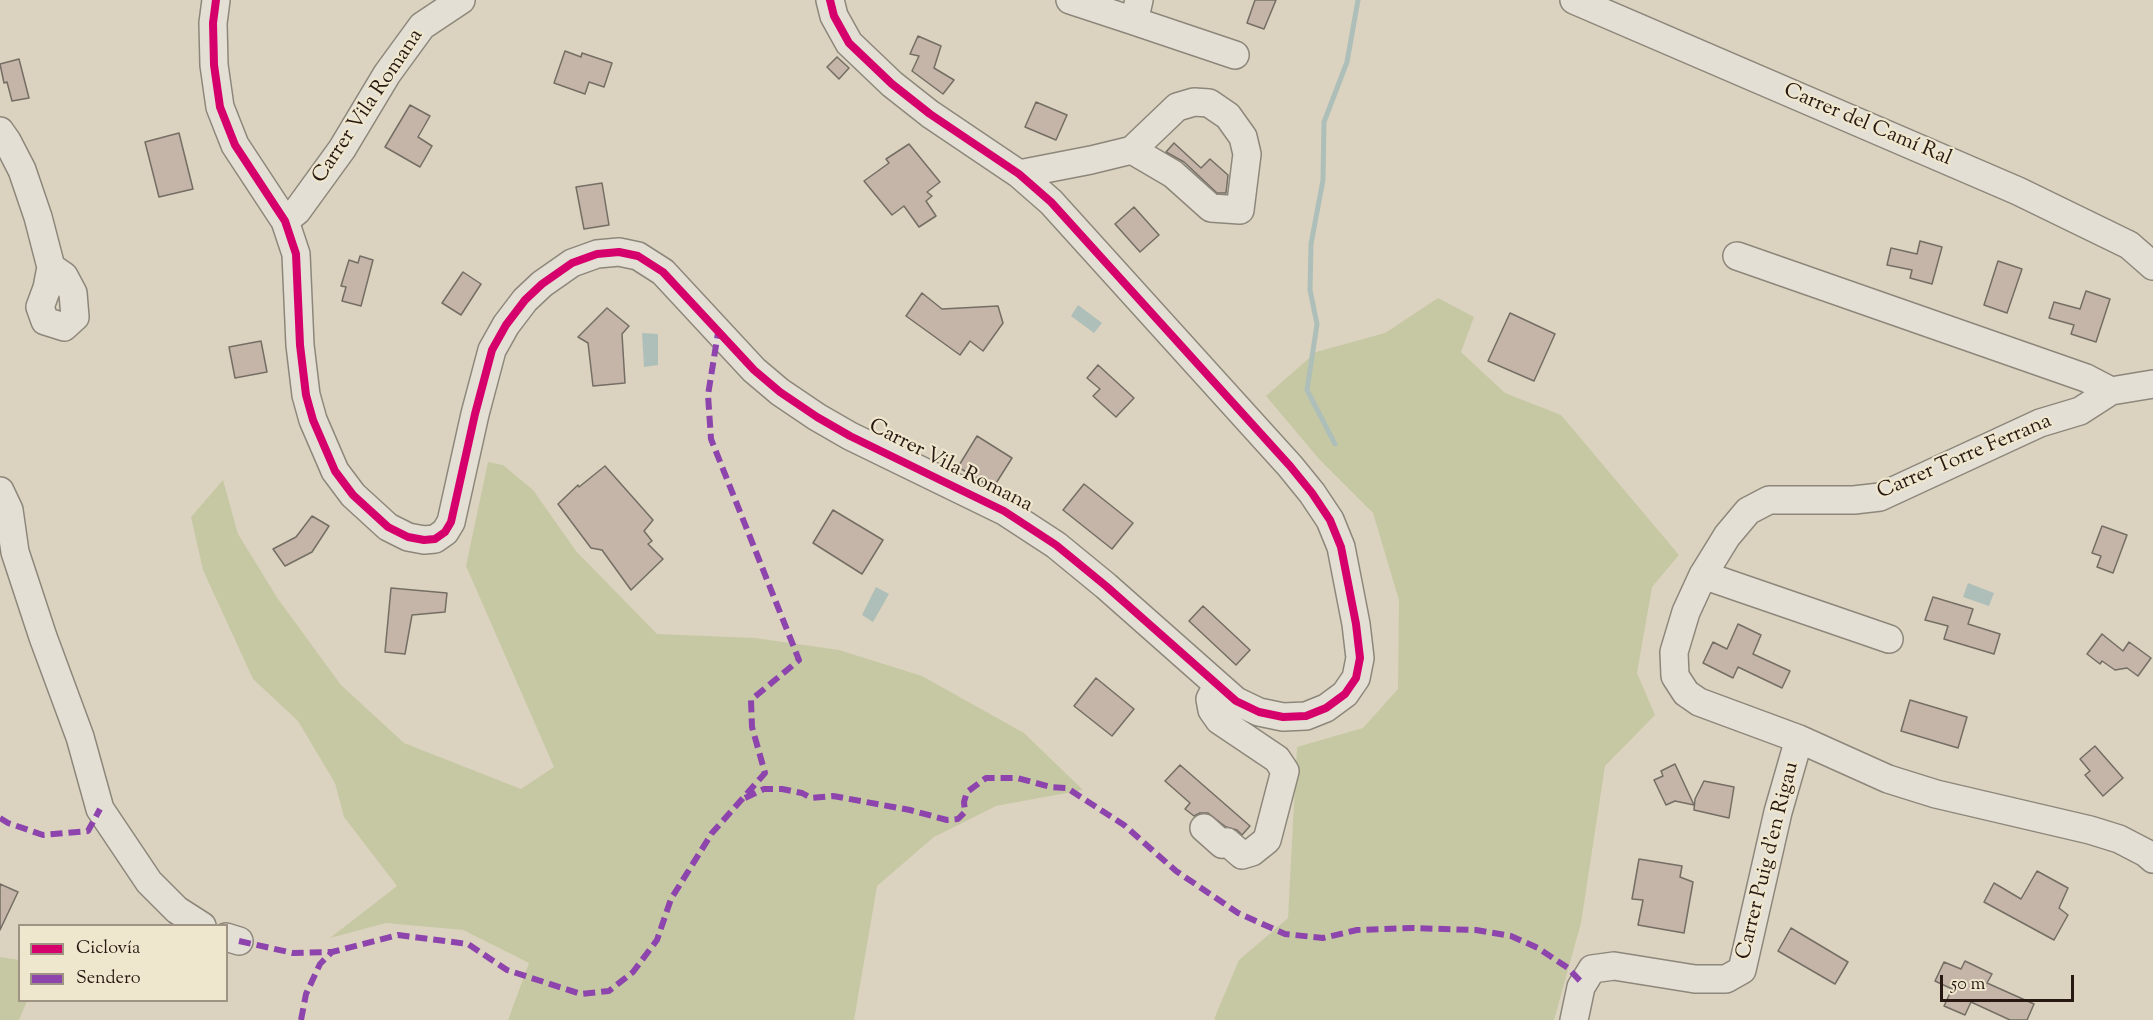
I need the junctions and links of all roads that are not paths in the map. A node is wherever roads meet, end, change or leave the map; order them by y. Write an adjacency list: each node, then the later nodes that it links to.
1 (216, 0): 11 (street, Carrer Vila Romana)
2 (461, 0): 11 (street, Carrer Vila Romana)
3 (830, 0): 10 (street, Carrer Vila Romana)
4 (1070, 0): 6 (street)
5 (1574, 0): 13 (street, Carrer del Camí Ral)
6 (1136, 11): 7 (street)
7 (1235, 55)
8 (0, 131): 14 (street)
9 (1132, 150): 9 (street); 10 (street)
10 (1019, 174): 20 (street, Carrer Vila Romana)
11 (285, 221): 20 (street, Carrer Vila Romana)
12 (1737, 256): 16 (street)
13 (2153, 266)
14 (51, 267)
15 (2153, 384): 16 (street, Carrer Torre Ferrana)
16 (2111, 391): 18 (street, Carrer Torre Ferrana)
17 (0, 490): 24 (street)
18 (1703, 575): 19 (street); 21 (street, Carrer Torre Ferrana)
19 (1889, 639)
20 (1217, 685): 22 (street)
21 (1799, 739): 23 (street, Carrer Puig d'en Rigau); 25 (street, Carrer Puig d'en Rigau)
22 (1204, 828)
23 (2153, 860)
24 (199, 924)
25 (1574, 1020)

